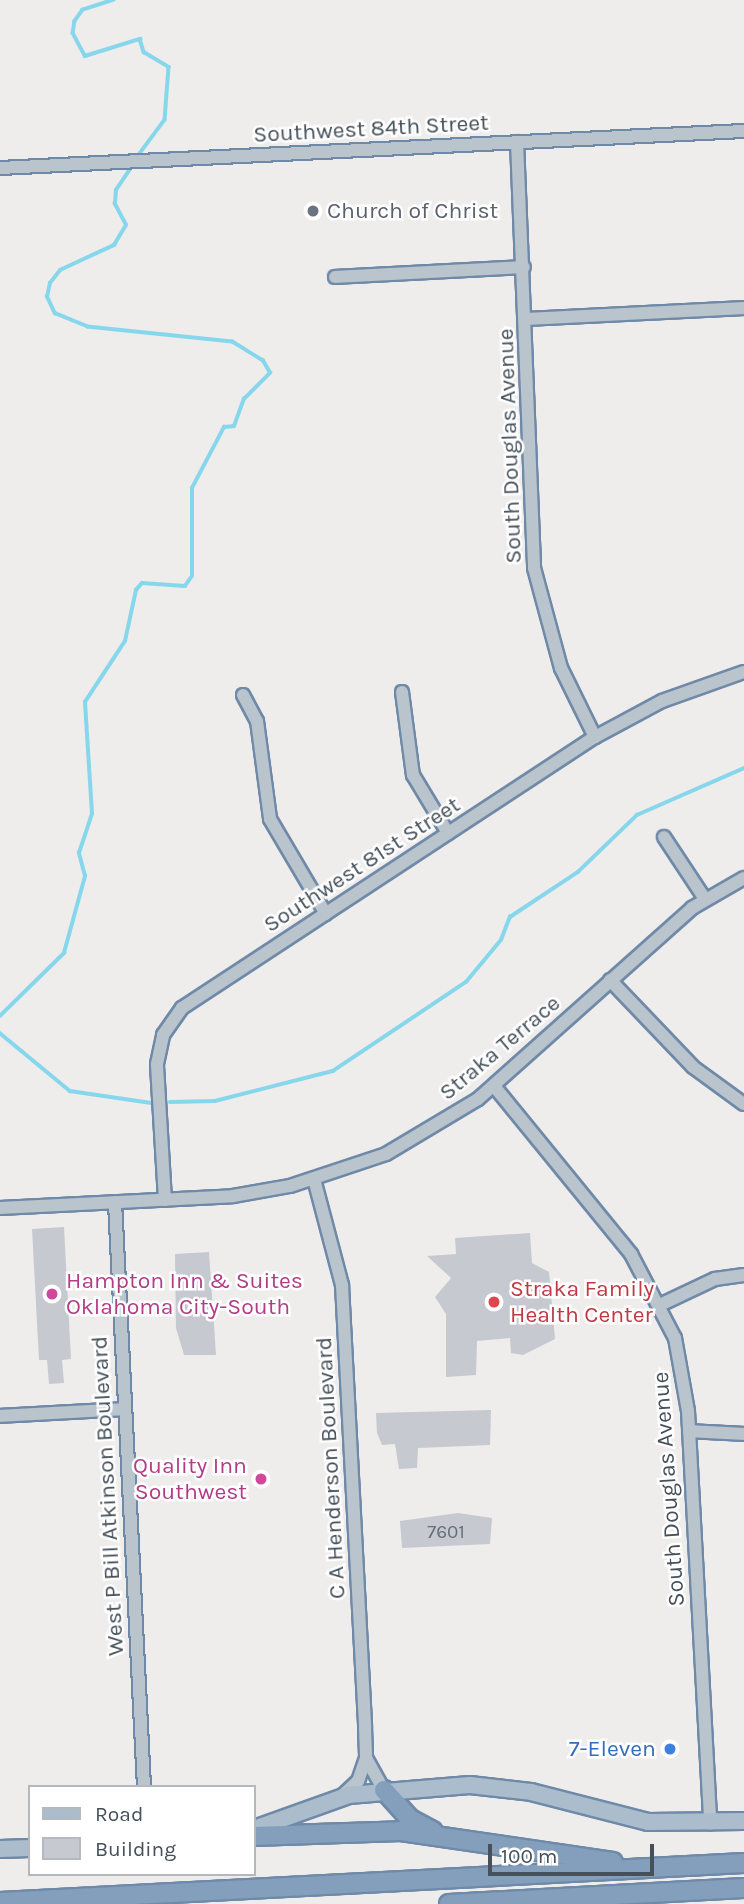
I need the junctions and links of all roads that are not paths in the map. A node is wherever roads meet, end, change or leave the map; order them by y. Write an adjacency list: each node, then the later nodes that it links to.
1 (744, 131): 2 (street, Southwest 84th Street)
2 (517, 142): 3 (street, Southwest 84th Street); 4 (street, South Douglas Avenue)
3 (0, 168)
4 (524, 267): 5 (street); 7 (street, South Douglas Avenue)
5 (335, 276)
6 (744, 308): 7 (street)
7 (527, 319): 11 (street, South Douglas Avenue)
8 (744, 672): 11 (street, Southwest 81st Street)
9 (402, 692): 12 (street)
10 (243, 695): 16 (street)
11 (595, 737): 12 (street, Southwest 81st Street)
12 (448, 833): 16 (street, Southwest 81st Street)
13 (664, 837): 15 (street)
14 (744, 878): 15 (street, Straka Terrace)
15 (705, 899): 17 (street, Straka Terrace)
16 (326, 914): 21 (street, Southwest 81st Street)
17 (610, 980): 18 (street, Straka Terrace); 19 (street)
18 (495, 1086): 20 (street, Straka Terrace); 25 (street, South Douglas Avenue)
19 (744, 1104)
20 (314, 1179): 21 (street, Straka Terrace); 30 (street, C A Henderson Boulevard)
21 (165, 1200): 22 (street, Straka Terrace)
22 (115, 1202): 23 (street, Straka Terrace); 26 (street, West P Bill Atkinson Boulevard)
23 (0, 1208)
24 (744, 1275): 25 (street)
25 (662, 1304): 28 (street, South Douglas Avenue)
26 (125, 1409): 27 (street); 31 (street, West P Bill Atkinson Boulevard)
27 (0, 1416)
28 (689, 1431): 29 (street); 35 (street, South Douglas Avenue)
29 (744, 1434)
30 (366, 1758): 32 (street, C A Henderson Boulevard); 33 (street, C A Henderson Boulevard)
31 (144, 1785)
32 (384, 1790): 33 (main road); 35 (main road); 38 (highway)
33 (341, 1798): 36 (main road)
34 (744, 1821): 35 (main road)
35 (710, 1823)
36 (256, 1828)
37 (256, 1836): 38 (highway)
38 (443, 1836): 42 (highway)
39 (28, 1848): 40 (main road)
40 (0, 1849)
41 (744, 1863): 42 (highway)
42 (651, 1868): 44 (highway)
43 (744, 1888): 45 (highway)
44 (0, 1902)
45 (449, 1904)

